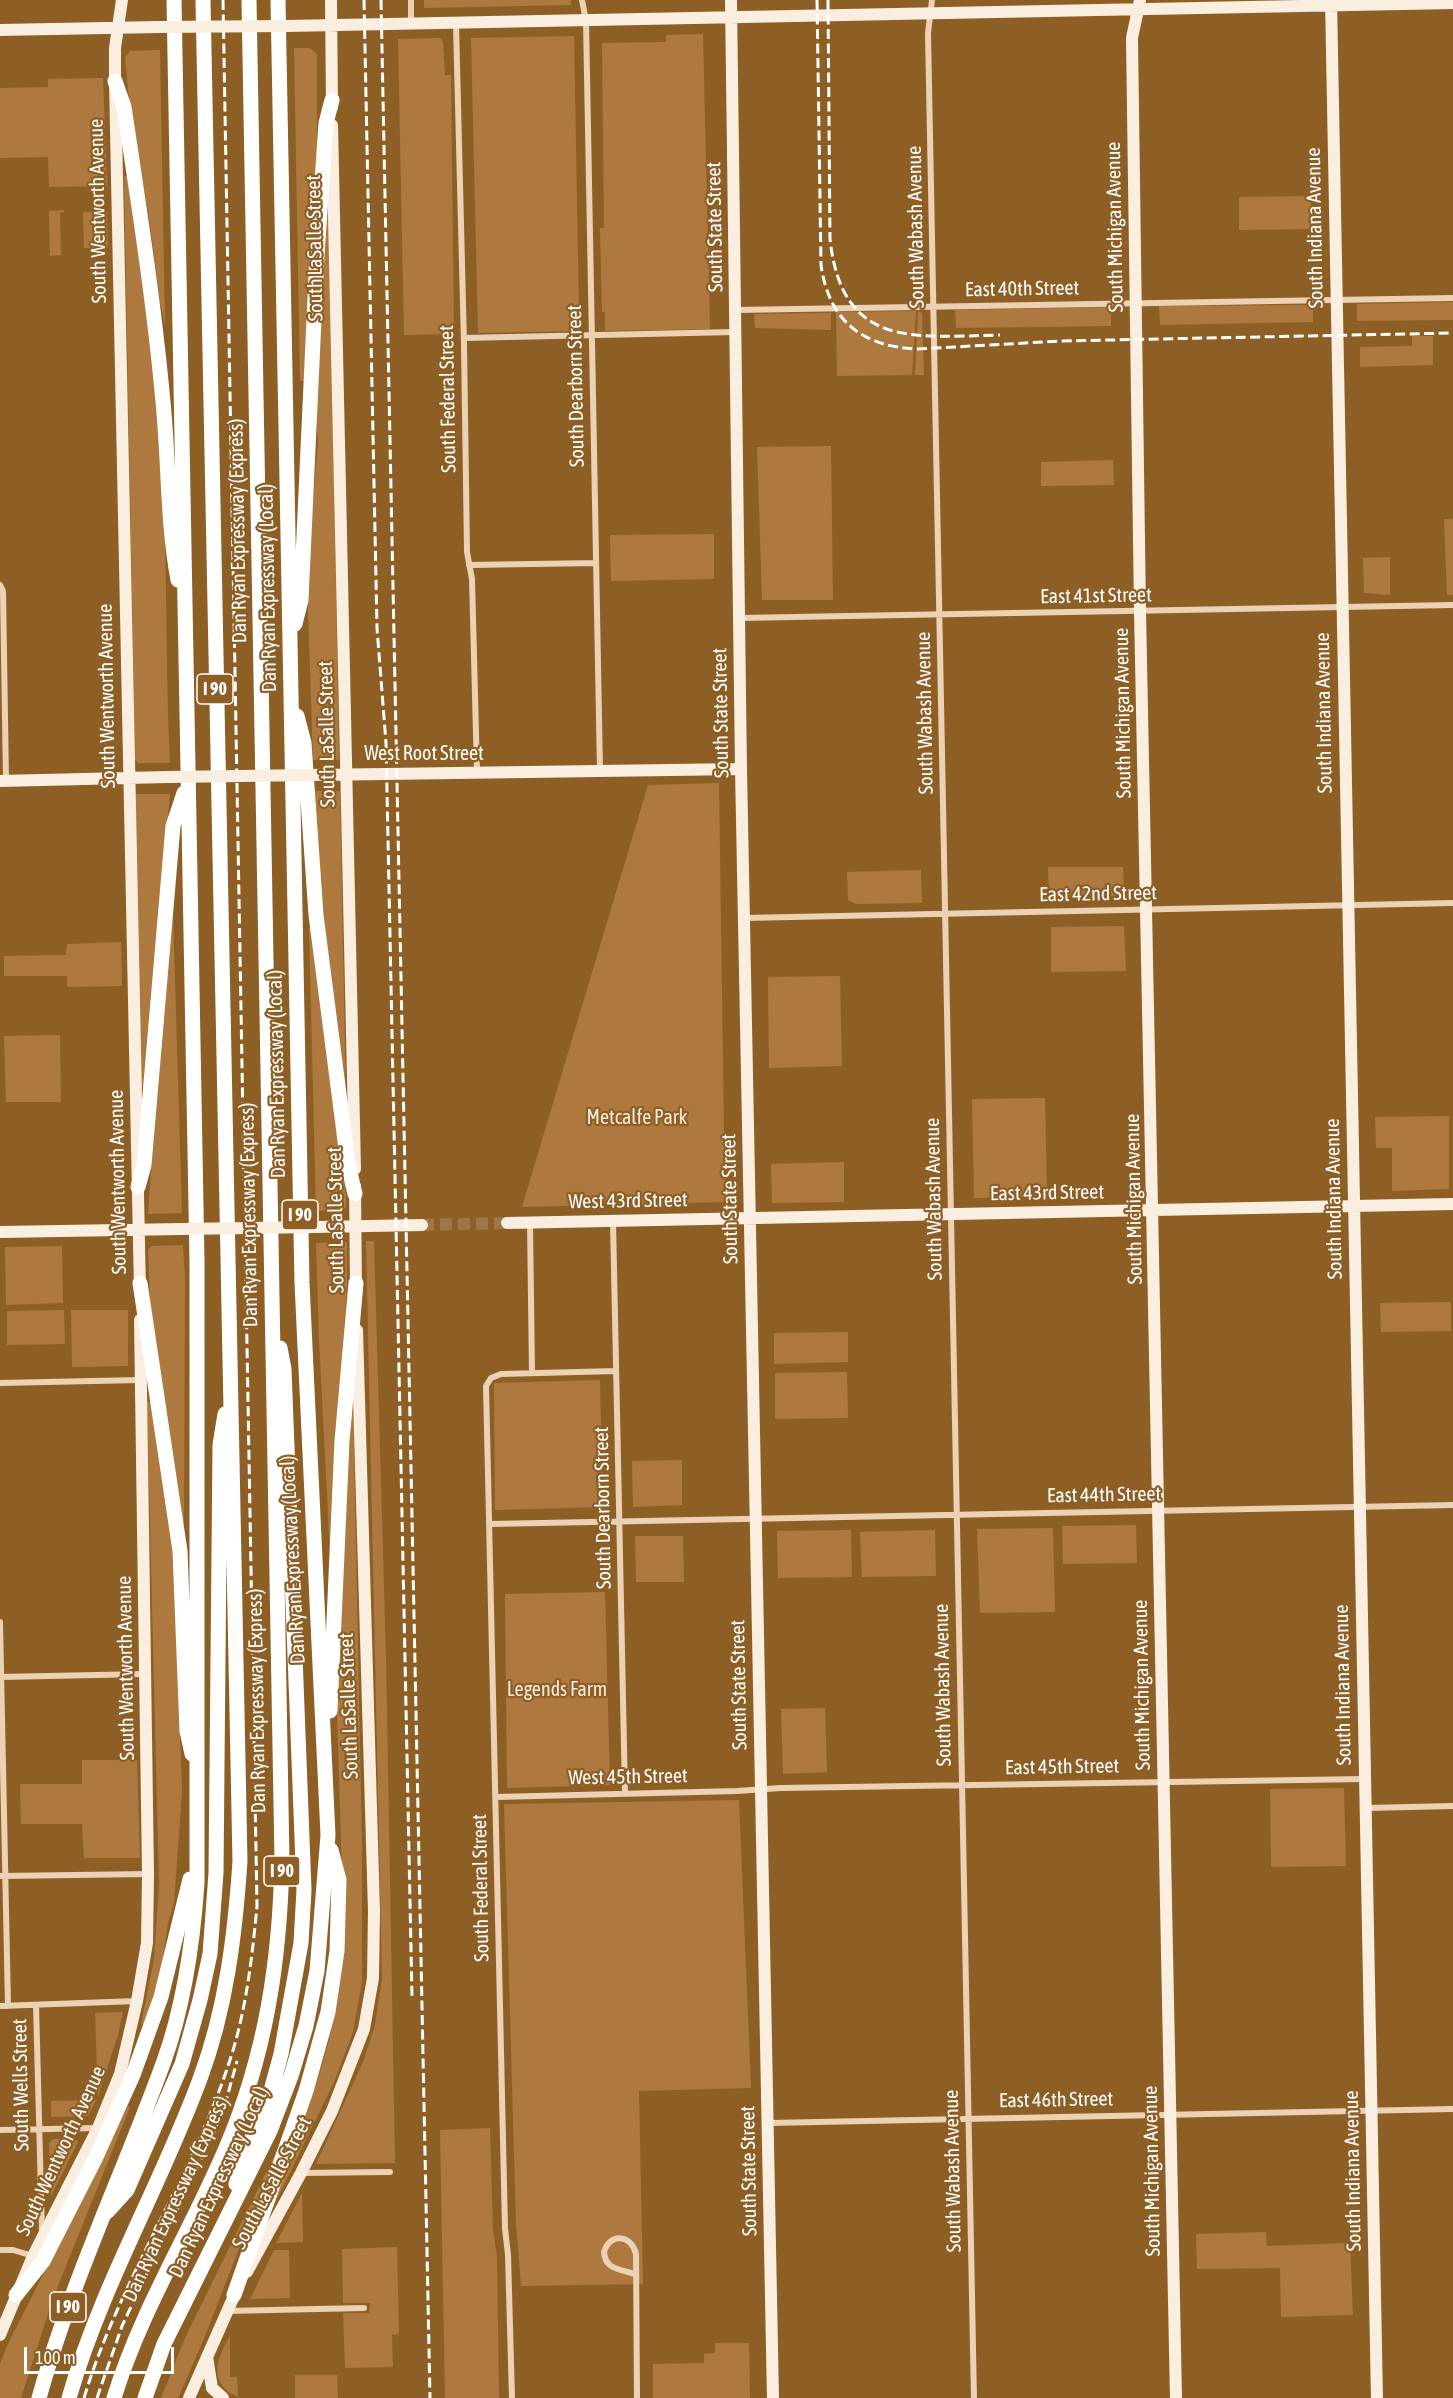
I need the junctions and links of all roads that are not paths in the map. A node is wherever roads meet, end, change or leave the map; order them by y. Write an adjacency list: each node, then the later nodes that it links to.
1 (122, 0): 20 (main road, South Wentworth Avenue)
2 (174, 0): 40 (highway, I 90)
3 (203, 0): 74 (highway, Dan Ryan Expressway (Express) / I 90)
4 (249, 0): 71 (highway, Dan Ryan Expressway (Express) / I 90)
5 (278, 0): 41 (highway, Dan Ryan Expressway (Local) / I 90)
6 (331, 0): 19 (main road, South LaSalle Street)
7 (411, 0): 17 (street)
8 (582, 0): 16 (street, South Dearborn Street)
9 (731, 0): 15 (main road, South State Street)
10 (932, 0): 14 (street, South Wabash Avenue)
11 (1331, 3): 12 (main road); 13 (main road); 25 (main road, South Indiana Avenue)
12 (1453, 3)
13 (1140, 5): 14 (main road); 26 (main road, South Michigan Avenue)
14 (930, 14): 15 (main road); 27 (street, South Wabash Avenue)
15 (731, 18): 16 (main road); 28 (main road, South State Street)
16 (586, 21): 18 (main road); 30 (street, South Dearborn Street)
17 (411, 24): 18 (main road); 19 (main road)
18 (456, 24): 31 (street, South Federal Street)
19 (332, 26): 20 (main road, bridge); 23 (main road, South LaSalle Street)
20 (118, 28): 21 (main road); 22 (main road, South Wentworth Avenue)
21 (0, 30)
22 (115, 81): 40 (highway); 47 (main road, South Wentworth Avenue)
23 (332, 100): 41 (highway); 46 (main road, South LaSalle Street)
24 (1453, 298): 25 (street, East 40th Street)
25 (1336, 300): 26 (street, East 40th Street); 36 (main road, South Indiana Avenue)
26 (1136, 304): 27 (street, East 40th Street); 37 (main road, South Michigan Avenue)
27 (934, 307): 28 (street, East 40th Street); 38 (street, South Wabash Avenue)
28 (736, 310): 29 (main road, South State Street)
29 (736, 332): 30 (street); 39 (main road, South State Street)
30 (592, 336): 31 (street); 32 (street, South Dearborn Street)
31 (464, 338): 33 (street, South Federal Street)
32 (596, 563): 33 (street); 44 (street, South Dearborn Street)
33 (469, 565): 45 (street, South Federal Street)
34 (0, 585): 48 (street)
35 (1453, 605): 36 (street, East 41st Street)
36 (1342, 607): 37 (street, East 41st Street); 51 (main road, South Indiana Avenue)
37 (1140, 611): 38 (street, East 41st Street); 52 (main road, South Michigan Avenue)
38 (939, 615): 39 (street, East 41st Street); 53 (street, South Wabash Avenue)
39 (739, 618): 43 (main road, South State Street)
40 (186, 626): 49 (highway, I 90)
41 (290, 644): 42 (highway, Dan Ryan Expressway (Local) / I 90)
42 (291, 690): 56 (highway); 87 (highway, Dan Ryan Expressway (Local) / I 90)
43 (741, 769): 44 (main road, West Root Street); 54 (main road, South State Street)
44 (600, 772): 45 (main road, West Root Street)
45 (477, 773): 46 (main road, West Root Street)
46 (347, 774): 47 (main road, West Root Street, bridge); 56 (main road, South LaSalle Street)
47 (128, 778): 48 (main road, West Root Street); 55 (main road, South Wentworth Avenue)
48 (3, 781)
49 (188, 782): 55 (highway); 88 (highway, I 90)
50 (1453, 903): 51 (street, East 42nd Street)
51 (1348, 905): 52 (street, East 42nd Street); 58 (main road, South Indiana Avenue)
52 (1147, 910): 53 (street, East 42nd Street); 59 (main road, South Michigan Avenue)
53 (945, 914): 54 (street, East 42nd Street); 60 (street, South Wabash Avenue)
54 (744, 918): 61 (main road, South State Street)
55 (138, 1187): 67 (main road, South Wentworth Avenue)
56 (355, 1194): 66 (main road, South LaSalle Street)
57 (1453, 1204): 58 (main road, East 43rd Street)
58 (1353, 1206): 59 (main road, East 43rd Street); 78 (main road, South Indiana Avenue)
59 (1154, 1210): 60 (main road, East 43rd Street); 79 (main road, South Michigan Avenue)
60 (951, 1215): 61 (main road, East 43rd Street); 80 (street, South Wabash Avenue)
61 (750, 1219): 62 (main road, West 43rd Street); 81 (main road, South State Street)
62 (613, 1221): 64 (main road, West 43rd Street); 72 (street, South Dearborn Street)
63 (507, 1223): 64 (main road, West 43rd Street)
64 (531, 1223): 73 (street)
65 (422, 1225): 66 (main road)
66 (355, 1226): 67 (main road, bridge); 70 (main road, South LaSalle Street)
67 (138, 1230): 68 (main road); 69 (main road, South Wentworth Avenue)
68 (0, 1232)
69 (140, 1283): 75 (main road, South Wentworth Avenue); 88 (highway)
70 (356, 1283): 87 (highway); 114 (main road, South LaSalle Street)
71 (272, 1312): 117 (highway); 130 (highway, Dan Ryan Expressway (Express) / I 90)
72 (616, 1371): 73 (street); 82 (street, South Dearborn Street)
73 (532, 1373): 83 (street, South Federal Street)
74 (231, 1378): 115 (highway); 129 (highway, Dan Ryan Expressway (Express) / I 90)
75 (141, 1380): 76 (street); 85 (main road, South Wentworth Avenue)
76 (0, 1383)
77 (1453, 1504): 78 (street, East 44th Street)
78 (1359, 1506): 79 (street, East 44th Street); 89 (main road, South Indiana Avenue)
79 (1158, 1510): 80 (street, East 44th Street); 90 (main road, South Michigan Avenue)
80 (957, 1515): 81 (street, East 44th Street); 91 (street, South Wabash Avenue)
81 (756, 1519): 82 (street, East 44th Street); 92 (main road, South State Street)
82 (619, 1521): 83 (street, East 44th Street); 93 (street, South Dearborn Street)
83 (490, 1524): 94 (street, South Federal Street)
84 (0, 1622): 86 (street, South Wells Street)
85 (145, 1674): 86 (street); 99 (main road, South Wentworth Avenue)
86 (1, 1677): 100 (street, South Wells Street)
87 (325, 1740): 97 (highway, Dan Ryan Expressway (Local) / I 90)
88 (198, 1779): 98 (highway, I 90)
89 (1365, 1779): 90 (street, East 45th Street); 96 (main road, South Indiana Avenue)
90 (1164, 1782): 91 (street, East 45th Street); 107 (main road, South Michigan Avenue)
91 (962, 1785): 92 (street, East 45th Street); 108 (street, South Wabash Avenue)
92 (761, 1789): 93 (street, West 45th Street); 109 (main road, South State Street)
93 (625, 1794): 94 (street, West 45th Street)
94 (496, 1797): 134 (street, South Federal Street)
95 (1453, 1806): 96 (street)
96 (1365, 1808): 106 (main road, South Indiana Avenue)
97 (328, 1835): 117 (highway, Dan Ryan Expressway (Local) / I 90); 122 (highway)
98 (198, 1850): 115 (highway, I 90); 121 (highway)
99 (148, 1874): 100 (street); 101 (main road, South Wentworth Avenue)
100 (3, 1876): 104 (street, South Wells Street)
101 (136, 2001): 102 (street); 110 (main road, South Wentworth Avenue)
102 (36, 2005): 104 (street); 111 (street, South Wells Street)
103 (0, 2006): 104 (street)
104 (8, 2006)
105 (1453, 2109): 106 (street, East 46th Street)
106 (1371, 2110): 107 (street, East 46th Street); 139 (main road, South Indiana Avenue)
107 (1170, 2115): 108 (street, East 46th Street); 138 (main road, South Michigan Avenue)
108 (968, 2119): 109 (street, East 46th Street); 137 (street, South Wabash Avenue)
109 (767, 2123): 136 (main road, South State Street)
110 (98, 2128): 111 (street); 116 (main road, South Wentworth Avenue)
111 (38, 2129): 112 (street); 116 (street, South Wells Street)
112 (0, 2130)
113 (390, 2172): 114 (street)
114 (301, 2173): 122 (main road, South LaSalle Street)
115 (102, 2218): 128 (highway, I 90)
116 (42, 2237): 119 (main road, South Wentworth Avenue)
117 (218, 2238): 131 (highway, Dan Ryan Expressway (Local) / I 90)
118 (0, 2250): 119 (street)
119 (33, 2256): 121 (main road, South Wentworth Avenue)
120 (635, 2274): 120 (street); 135 (street)
121 (16, 2295): 125 (main road, South Wentworth Avenue)
122 (234, 2295): 124 (main road, South LaSalle Street)
123 (364, 2308): 124 (street)
124 (226, 2312): 127 (main road, South LaSalle Street)
125 (3, 2319): 126 (main road, South Wentworth Avenue)
126 (0, 2335)
127 (207, 2354): 132 (main road, South LaSalle Street); 133 (main road)
128 (39, 2398)
129 (69, 2398)
130 (114, 2398)
131 (145, 2398)
132 (189, 2398)
133 (223, 2398)
134 (512, 2398)
135 (637, 2398)
136 (773, 2398)
137 (974, 2398)
138 (1176, 2398)
139 (1377, 2398)

